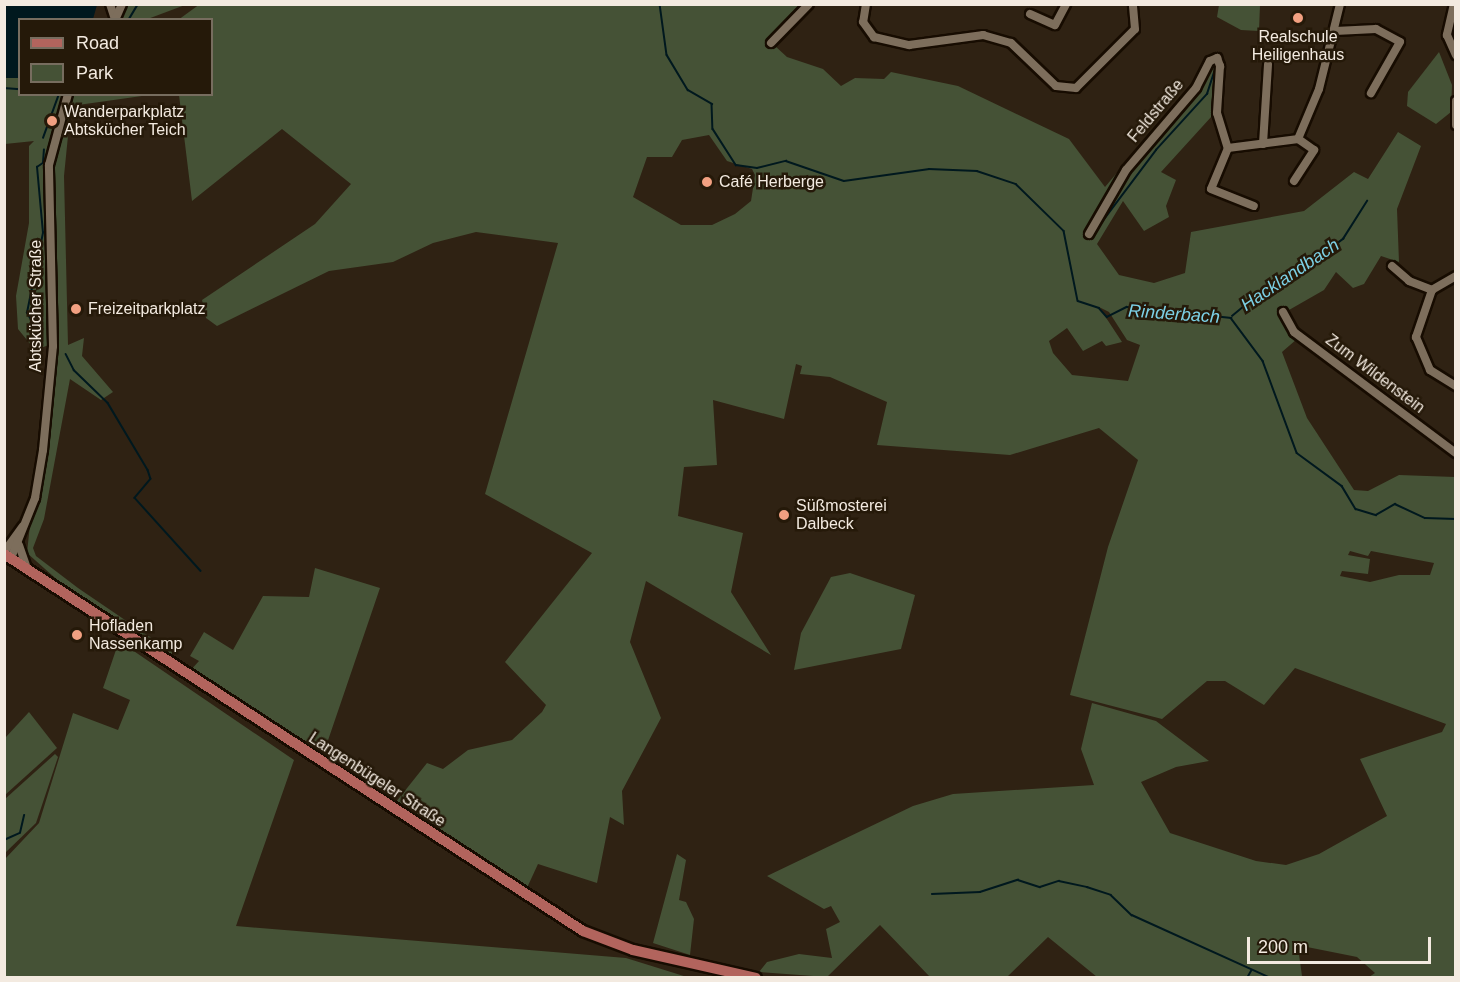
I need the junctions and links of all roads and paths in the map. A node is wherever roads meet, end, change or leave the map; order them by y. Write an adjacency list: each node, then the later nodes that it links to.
1 (123, 4): 9 (street)
2 (809, 4): 11 (street)
3 (866, 4): 5 (street)
4 (1066, 4): 8 (street)
5 (1133, 4)
6 (1340, 4): 10 (street)
7 (1454, 4): 12 (street)
8 (1030, 14)
9 (116, 18)
10 (1335, 31): 14 (street); 18 (street)
11 (771, 43)
12 (1455, 55)
13 (1268, 64): 19 (street)
14 (1371, 93)
15 (67, 96): 30 (street, Abtskücher Straße)
16 (1455, 101): 17 (street)
17 (1455, 125)
18 (1298, 139): 19 (street); 21 (street)
19 (1263, 144): 20 (street)
20 (1228, 148): 22 (street); 23 (street, Feldstraße)
21 (1294, 181)
22 (1254, 206)
23 (1089, 234)
24 (1392, 266): 26 (street)
25 (1455, 276): 26 (street)
26 (1432, 290): 28 (street)
27 (1283, 312): 29 (street, Zum Wildenstein)
28 (1455, 386)
29 (1455, 453)
30 (28, 518): 31 (street, Abtskücher Straße); 32 (street, Abtskücher Straße)
31 (19, 545): 32 (street, Abtskücher Straße); 33 (street)
32 (7, 554): 33 (main road, Langenbügeler Straße)
33 (27, 568): 34 (main road, Langenbügeler Straße)
34 (756, 978)

